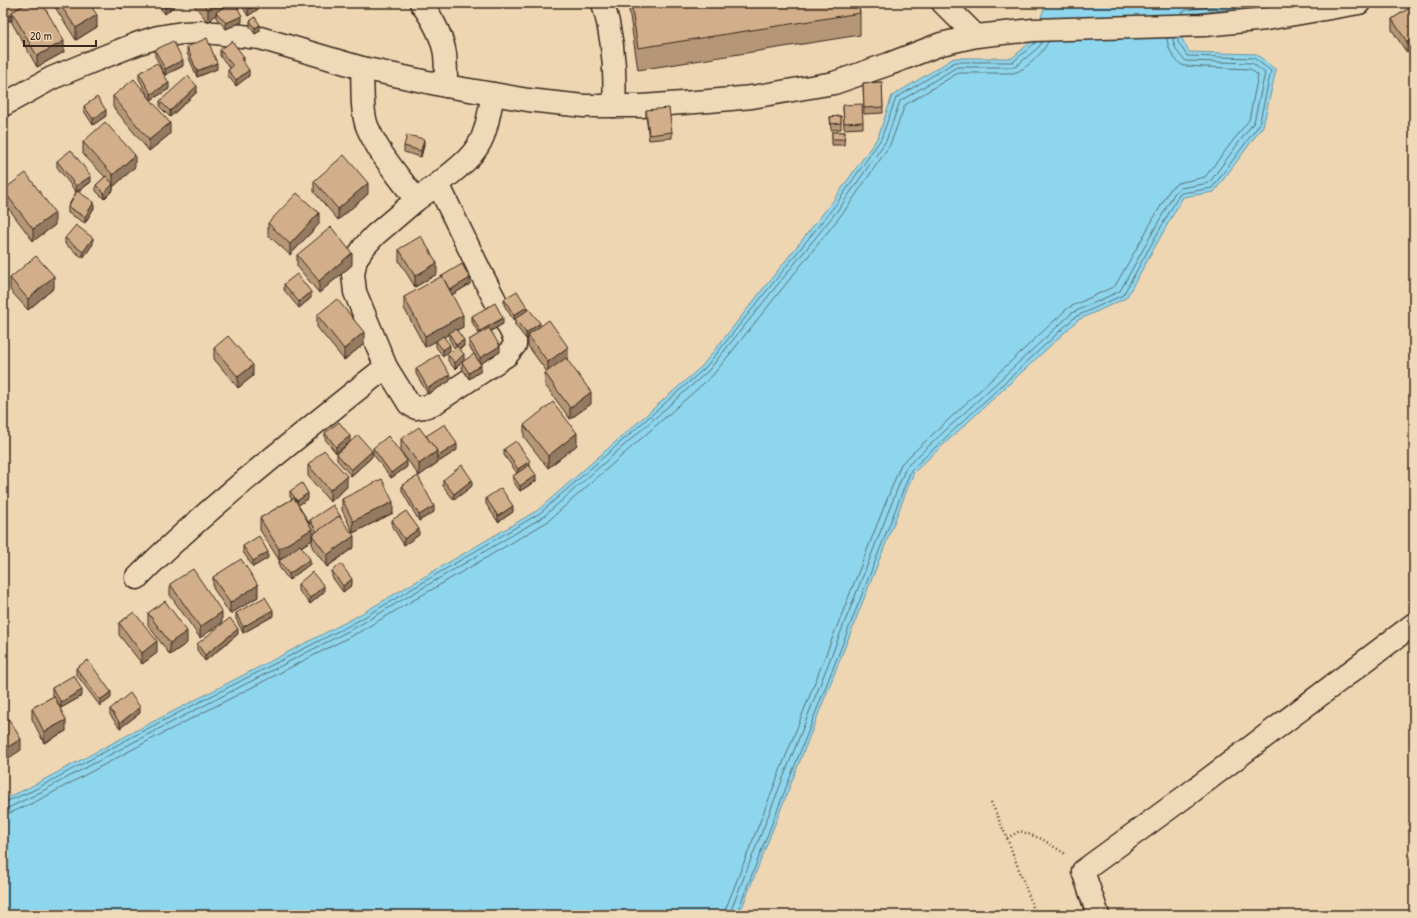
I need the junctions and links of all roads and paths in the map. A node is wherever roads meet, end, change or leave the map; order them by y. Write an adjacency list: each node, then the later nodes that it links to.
1 (420, 3): 7 (street)
2 (603, 3): 10 (street)
3 (943, 3): 5 (street)
4 (1359, 3): 5 (street)
5 (976, 36): 10 (street)
6 (362, 68): 7 (street); 9 (street); 12 (street)
7 (446, 86): 8 (street)
8 (493, 94): 10 (street); 11 (street)
9 (3, 105)
10 (614, 106)
11 (438, 184): 12 (street); 13 (street)
12 (416, 200): 13 (street)
13 (386, 367): 14 (street)
14 (137, 578)
15 (1414, 624): 18 (street)
16 (991, 802): 17 (path)
17 (1007, 838): 18 (path); 19 (path)
18 (1083, 871): 20 (street)
19 (1036, 915)
20 (1098, 915)

